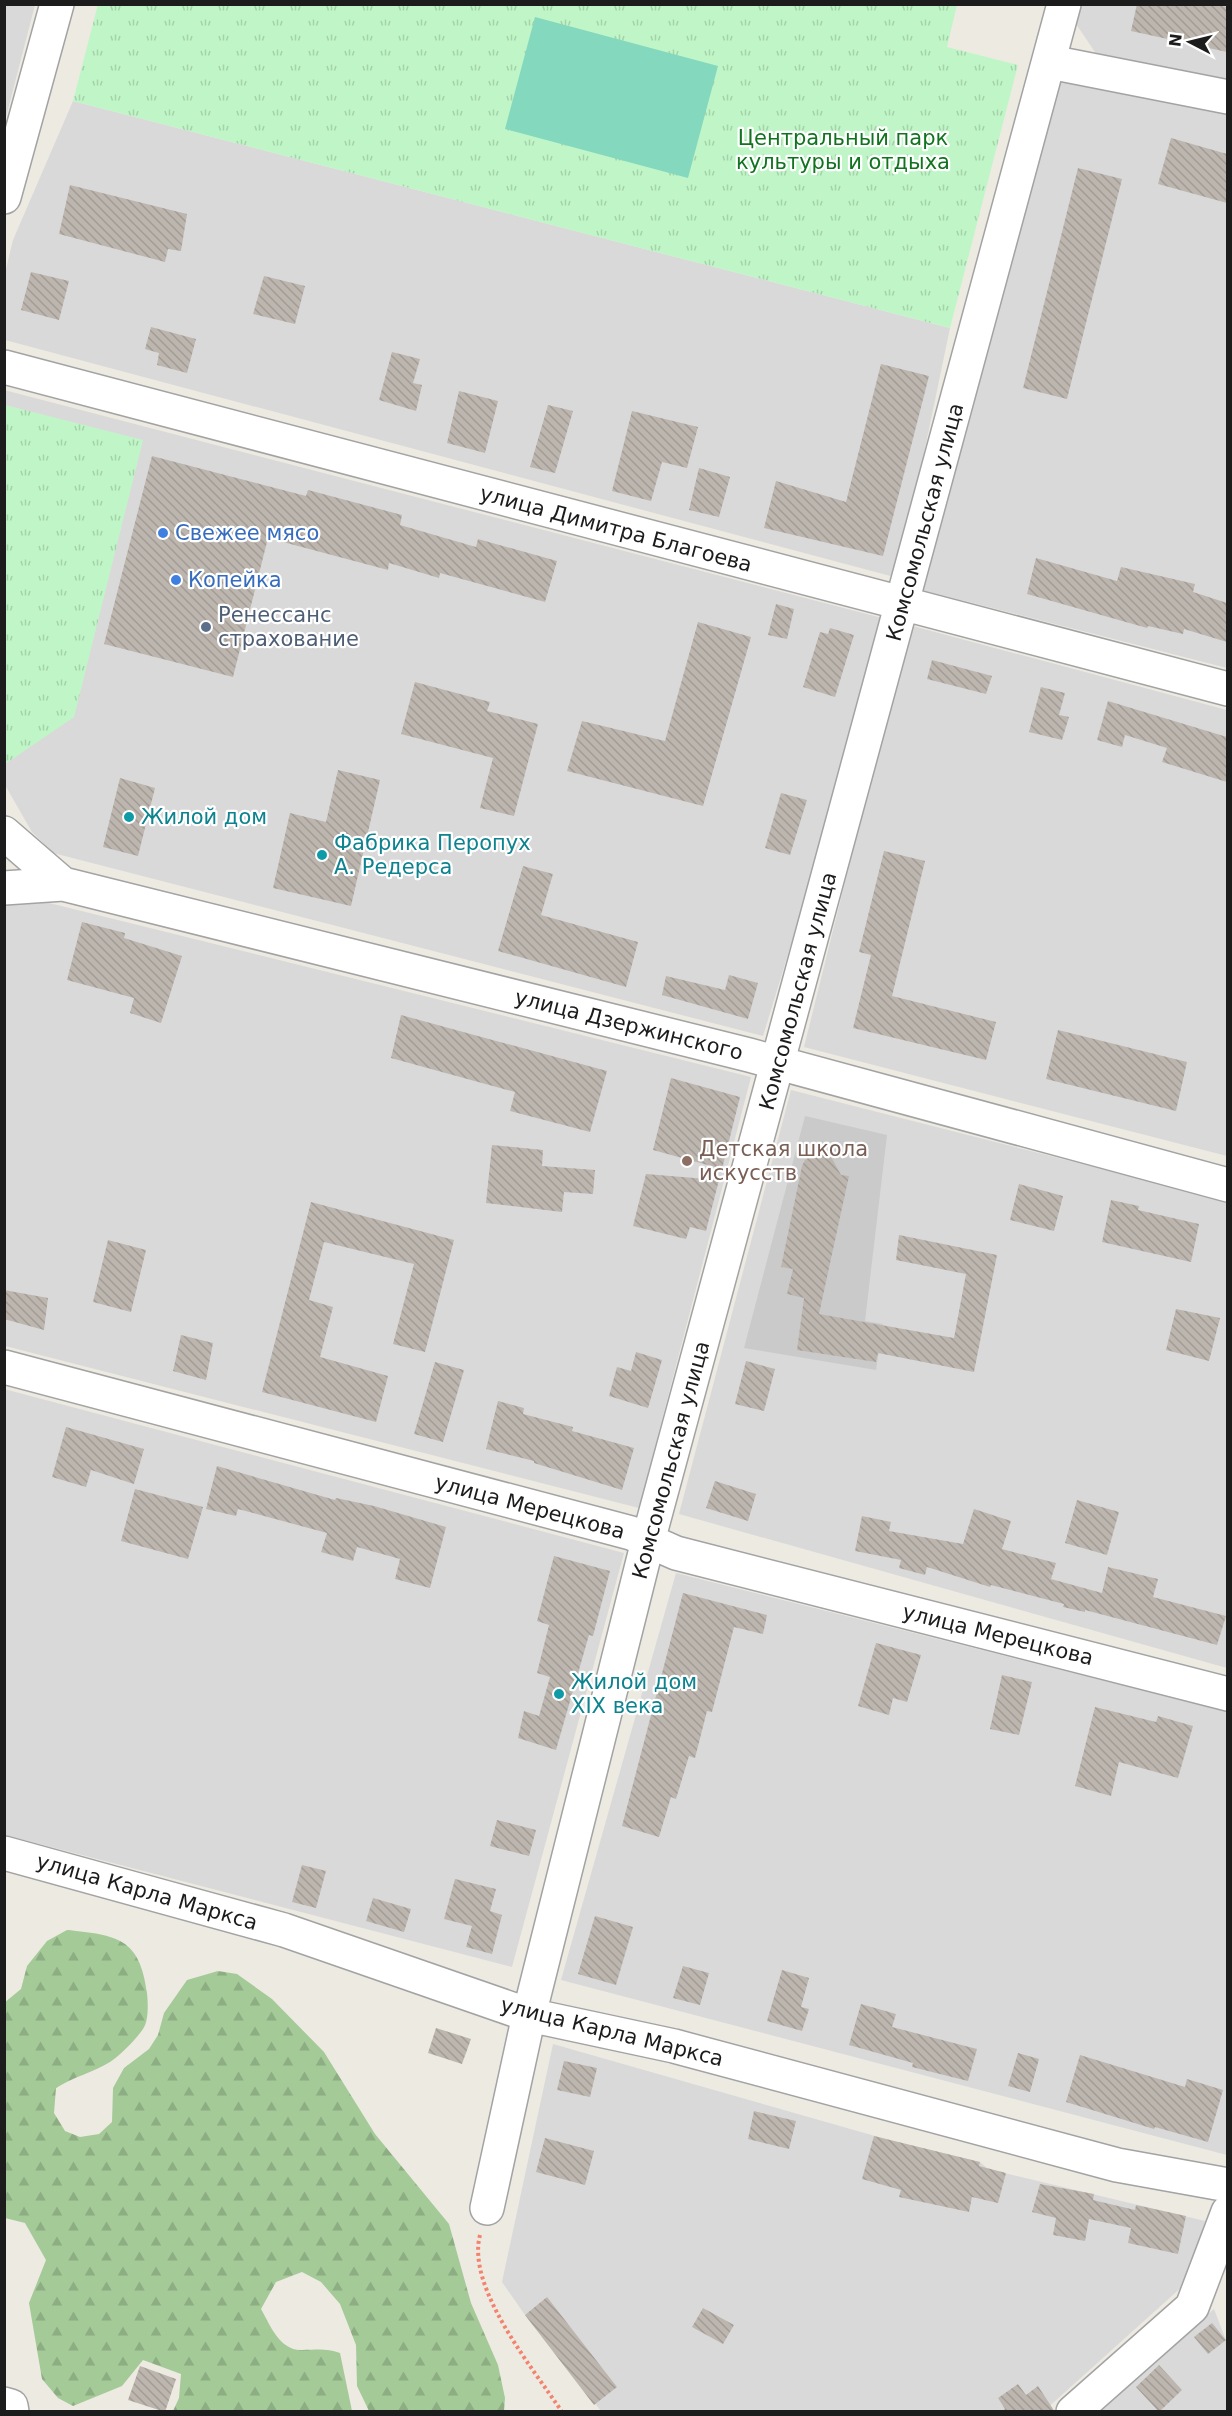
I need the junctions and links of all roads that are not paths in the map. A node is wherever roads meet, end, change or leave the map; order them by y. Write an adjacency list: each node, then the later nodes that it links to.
1 (57, 4): 5 (street)
2 (1064, 4): 3 (street, Комсомольская улица)
3 (1050, 62): 4 (street); 7 (street, Комсомольская улица)
4 (1227, 97)
5 (4, 197)
6 (4, 368): 7 (street, улица Димитра Благоева)
7 (903, 605): 8 (street, улица Димитра Благоева); 12 (street, Комсомольская улица)
8 (1227, 689)
9 (4, 833): 10 (street, улица Дзержинского)
10 (63, 884): 11 (street, улица Дзержинского); 12 (street, улица Дзержинского)
11 (4, 888)
12 (778, 1064): 13 (street, улица Дзержинского); 15 (street, Комсомольская улица)
13 (1227, 1185)
14 (4, 1367): 15 (street, улица Мерецкова)
15 (648, 1540): 16 (street, улица Мерецкова); 18 (street, Комсомольская улица)
16 (1227, 1694)
17 (4, 1853): 18 (street, улица Карла Маркса)
18 (529, 2014): 19 (street, улица Карла Маркса); 20 (street, Комсомольская улица)
19 (1227, 2185)
20 (487, 2208)
21 (1227, 2212): 24 (street)
22 (4, 2404): 23 (street)
23 (12, 2412)
24 (1073, 2412)

